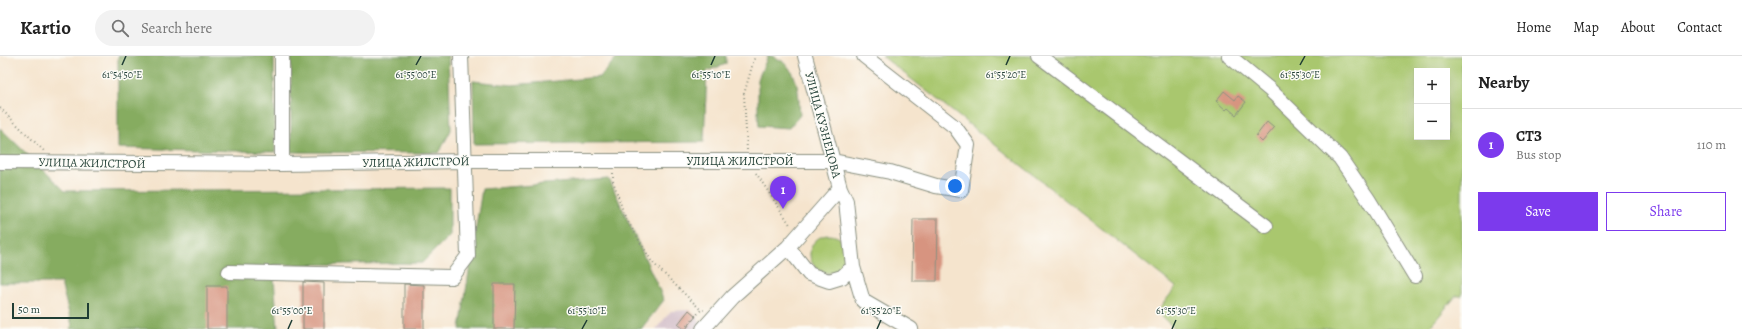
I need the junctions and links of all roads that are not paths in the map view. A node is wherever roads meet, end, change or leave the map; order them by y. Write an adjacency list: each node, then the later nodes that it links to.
1 (282, 56): 10 (street)
2 (461, 56): 7 (street)
3 (805, 56): 8 (street, УЛИЦА КУЗНЕЦОВА)
4 (864, 56): 8 (street, УЛИЦА ЖИЛСТРОЙ)
5 (1039, 56): 12 (street)
6 (1229, 56): 16 (street)
7 (465, 161): 8 (street, УЛИЦА ЖИЛСТРОЙ); 10 (street, УЛИЦА ЖИЛСТРОЙ); 15 (street)
8 (832, 161): 11 (street, УЛИЦА КУЗНЕЦОВА)
9 (0, 162): 10 (street, УЛИЦА ЖИЛСТРОЙ)
10 (282, 164)
11 (840, 188): 13 (street, УЛИЦА КУЗНЕЦОВА); 14 (street)
12 (1266, 226)
13 (788, 247): 14 (street); 17 (street, УЛИЦА КУЗНЕЦОВА)
14 (853, 267): 18 (street)
15 (229, 272)
16 (1415, 276)
17 (703, 329)
18 (911, 329)

